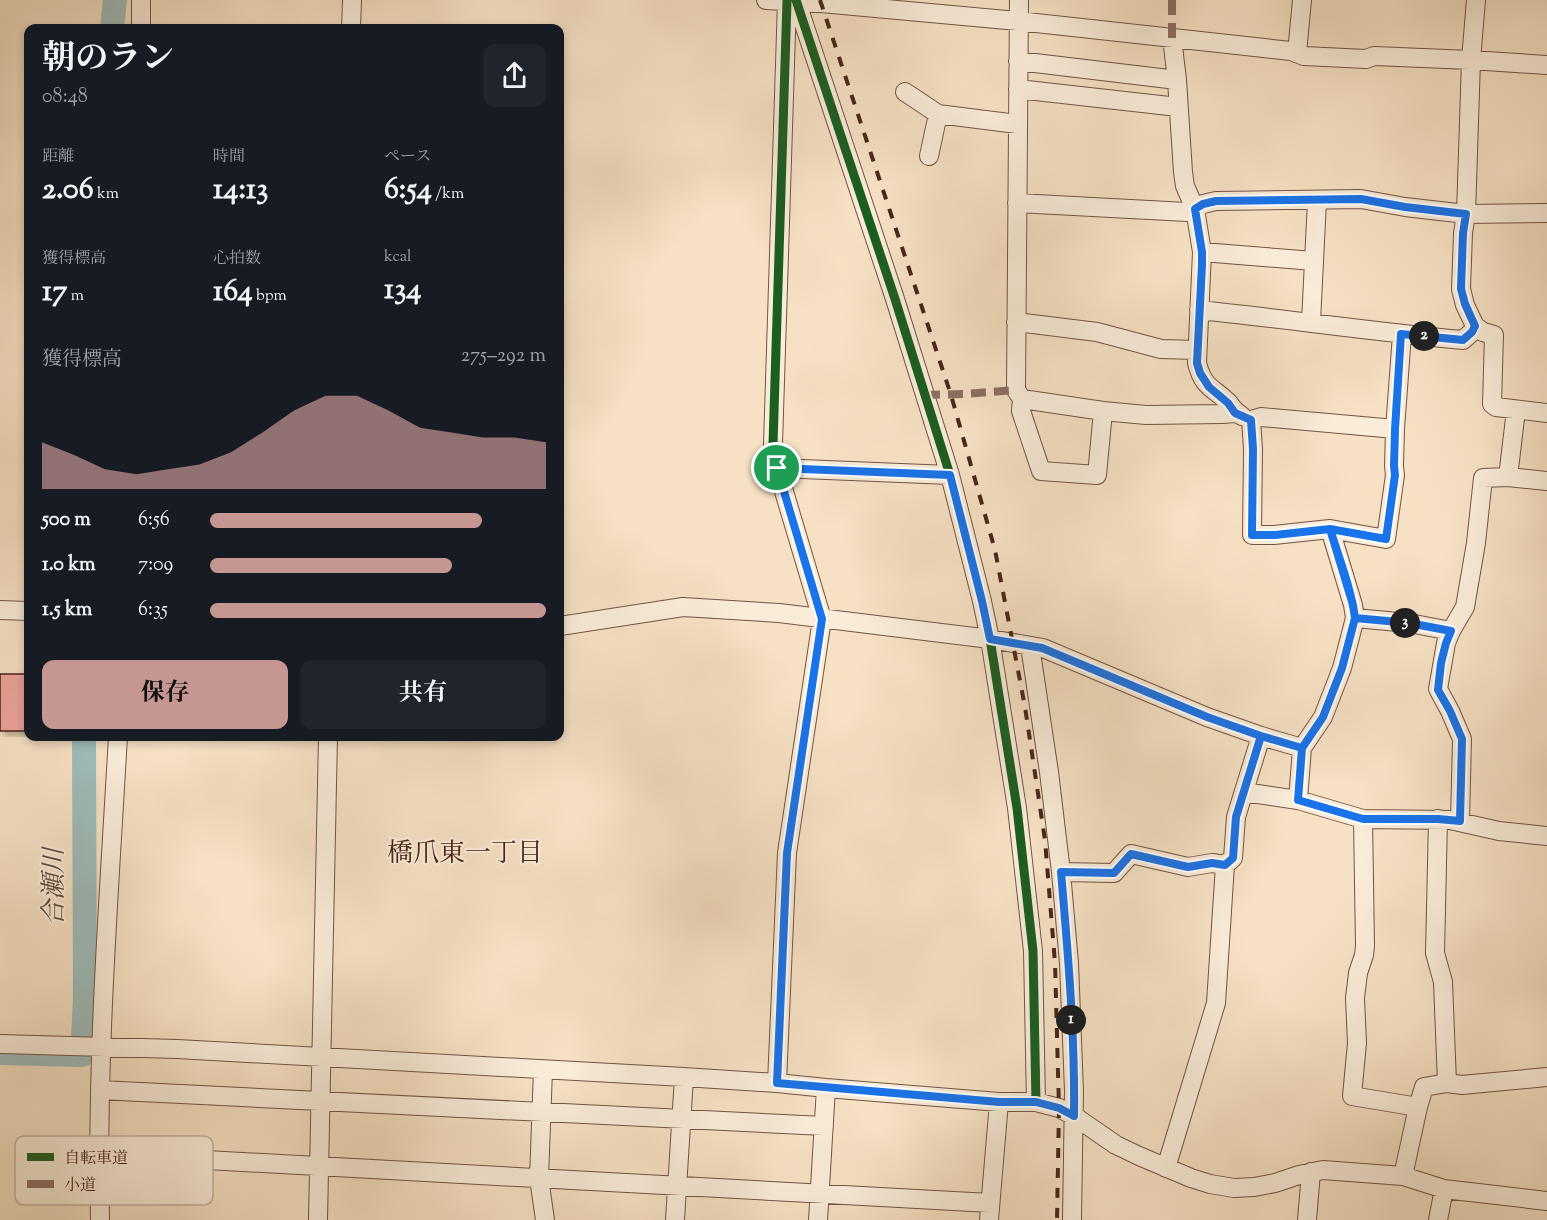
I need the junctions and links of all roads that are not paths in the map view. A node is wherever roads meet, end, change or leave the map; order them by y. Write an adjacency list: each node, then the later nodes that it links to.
1 (141, 0): 11 (street)
2 (352, 0): 12 (street)
3 (766, 0): 7 (street)
4 (1019, 0): 10 (street)
5 (1302, 0): 14 (street)
6 (1476, 0): 15 (street)
7 (793, 1): 8 (street); 44 (street); 45 (street)
8 (848, 3): 9 (street)
9 (871, 4): 10 (street)
10 (1018, 21): 13 (street); 16 (street)
11 (141, 24)
12 (351, 24)
13 (1172, 38): 14 (street); 18 (street)
14 (1296, 53): 15 (street)
15 (1471, 60): 17 (street); 29 (street)
16 (1018, 61): 18 (street); 19 (street)
17 (1547, 65)
18 (1177, 80): 21 (street)
19 (1018, 89): 21 (street); 23 (street)
20 (905, 92): 22 (street)
21 (1179, 107): 27 (street)
22 (938, 114): 23 (street); 24 (street)
23 (1017, 124): 26 (street)
24 (929, 156)
25 (1317, 201): 27 (street); 29 (street); 31 (street)
26 (1017, 203): 27 (street); 33 (street)
27 (1195, 209): 30 (street)
28 (1547, 213): 29 (street)
29 (1466, 214): 35 (street)
30 (1202, 252): 31 (street); 32 (street)
31 (1314, 261): 34 (street)
32 (1199, 310): 34 (street); 37 (street)
33 (1016, 322): 37 (street); 38 (street)
34 (1311, 322): 36 (street)
35 (1475, 326): 36 (street); 40 (street)
36 (1401, 334): 43 (street)
37 (1197, 350): 42 (street)
38 (1022, 399): 39 (street); 39 (street)
39 (1103, 411): 42 (street)
40 (1516, 411): 41 (street); 46 (street)
41 (1547, 413)
42 (1243, 416): 43 (street); 48 (street)
43 (1395, 429): 48 (street)
44 (777, 468): 45 (street); 52 (street)
45 (950, 475): 55 (street)
46 (1508, 477): 47 (street); 54 (street)
47 (1547, 481)
48 (1330, 529): 51 (street)
49 (0, 610): 50 (street)
50 (24, 611)
51 (1355, 618): 54 (street); 60 (street)
52 (822, 619): 53 (street); 55 (street); 75 (street)
53 (564, 625)
54 (1451, 631): 65 (street)
55 (990, 639): 56 (street); 81 (street)
56 (1030, 646): 57 (street); 68 (street)
57 (1261, 736): 60 (street); 61 (street)
58 (118, 741): 70 (street)
59 (328, 741): 71 (street)
60 (1302, 748): 62 (street)
61 (1244, 792): 62 (street); 67 (street)
62 (1298, 800): 63 (street)
63 (1363, 819): 64 (street); 82 (street)
64 (1438, 819): 65 (street); 76 (street)
65 (1460, 821): 66 (street)
66 (1547, 836)
67 (1225, 865): 68 (street); 90 (street)
68 (1061, 872): 84 (street)
69 (0, 1044): 70 (street)
70 (101, 1048): 71 (street); 78 (street)
71 (322, 1058): 72 (street); 79 (street)
72 (543, 1070): 73 (street); 83 (street)
73 (684, 1077): 75 (street); 85 (street)
74 (1547, 1077): 76 (street)
75 (777, 1083): 77 (street)
76 (1447, 1083): 82 (street)
77 (826, 1088): 80 (street); 86 (street)
78 (100, 1090): 79 (street); 87 (street)
79 (321, 1101): 83 (street); 89 (street)
80 (999, 1102): 81 (street); 99 (street)
81 (1036, 1102): 84 (street)
82 (1418, 1107): 92 (street)
83 (542, 1112): 85 (street); 93 (street)
84 (1074, 1116): 90 (street); 105 (street)
85 (681, 1119): 86 (street); 94 (street)
86 (824, 1126): 96 (street)
87 (99, 1136)
88 (213, 1160): 89 (street)
89 (320, 1166): 93 (street); 101 (street)
90 (1166, 1168): 91 (street)
91 (1311, 1172): 92 (street); 106 (street)
92 (1404, 1176): 95 (street)
93 (539, 1178): 94 (street); 102 (street)
94 (677, 1186): 96 (street); 103 (street)
95 (1444, 1189): 97 (street); 107 (street)
96 (820, 1194): 99 (street); 104 (street)
97 (1547, 1201)
98 (100, 1205): 100 (street)
99 (990, 1211)
100 (100, 1220)
101 (318, 1220)
102 (545, 1220)
103 (675, 1220)
104 (818, 1220)
105 (1072, 1220)
106 (1307, 1220)
107 (1438, 1220)

